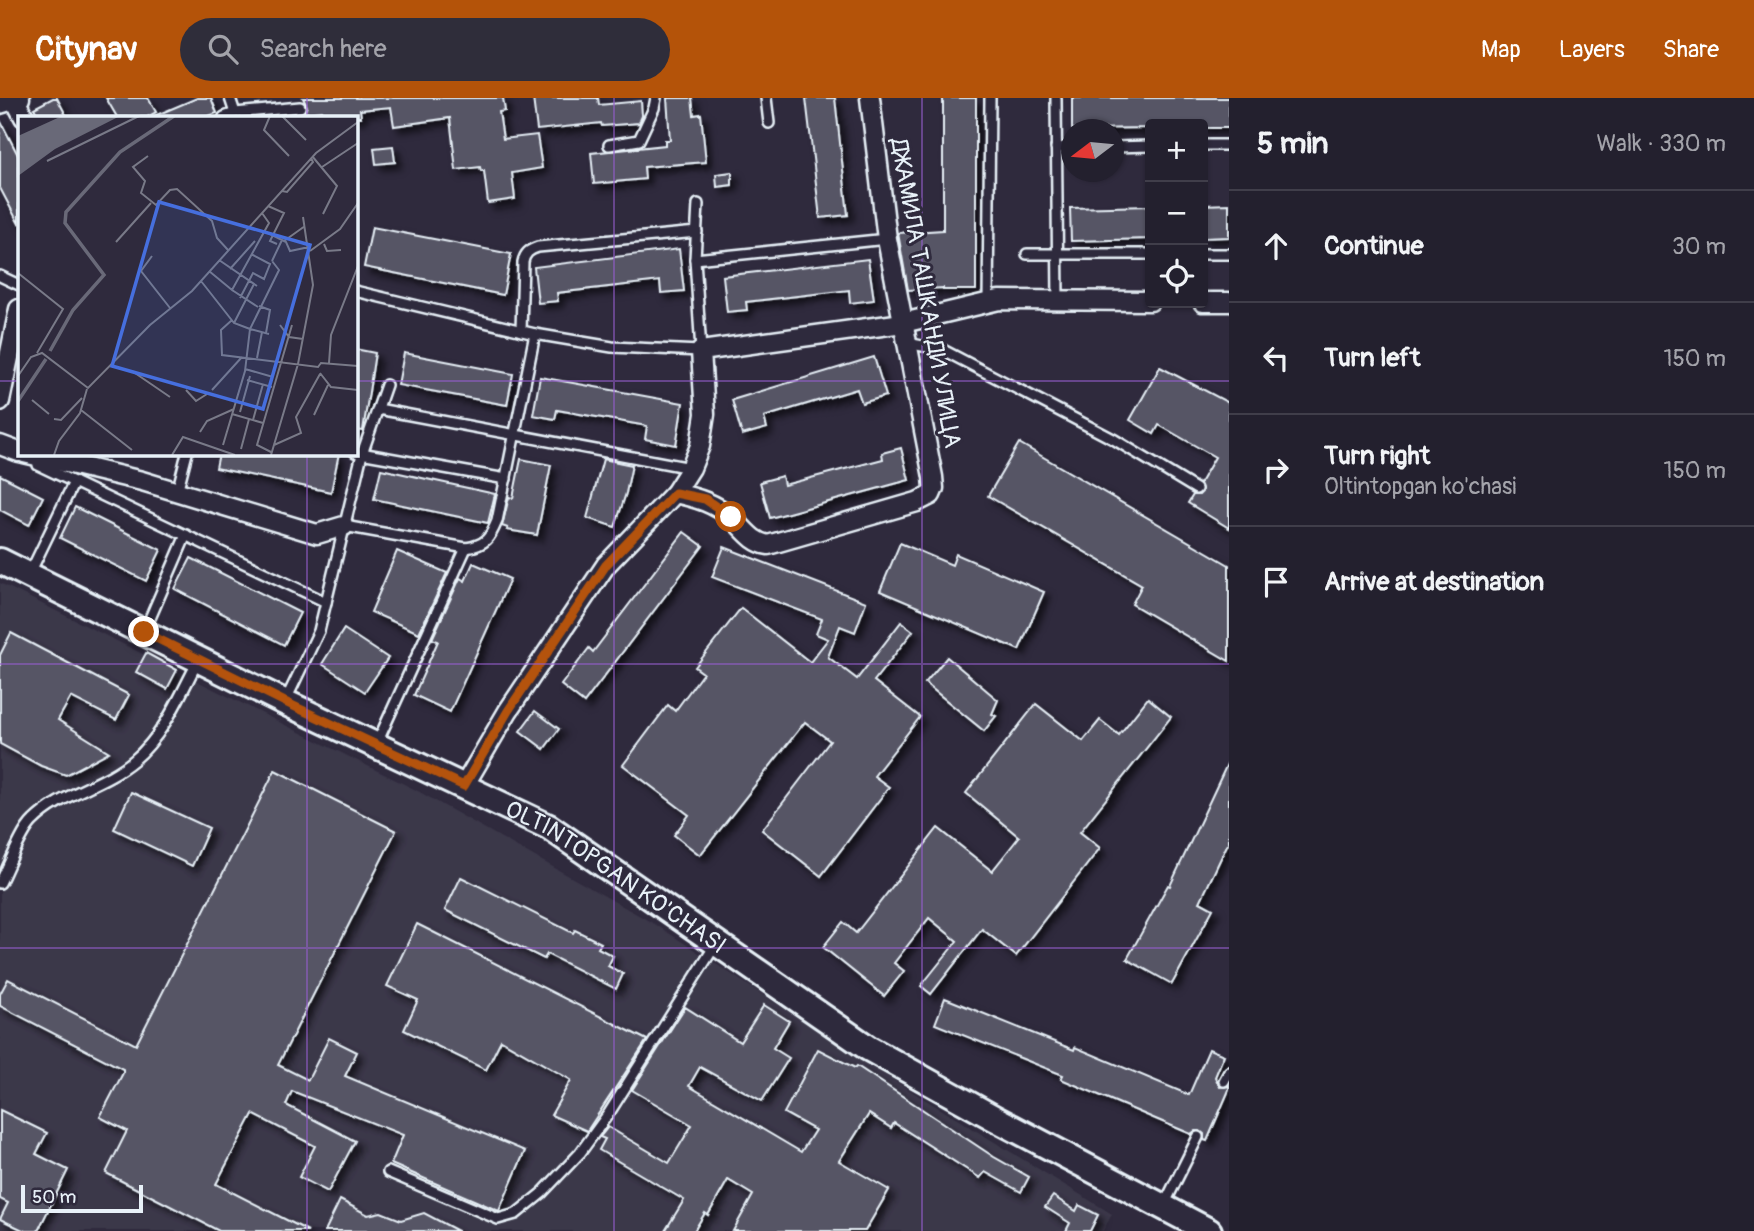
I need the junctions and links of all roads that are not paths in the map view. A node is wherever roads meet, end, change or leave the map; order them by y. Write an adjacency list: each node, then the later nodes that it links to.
1 (230, 98): 9 (lane)
2 (656, 98): 13 (lane)
3 (765, 98): 12 (lane)
4 (870, 98): 22 (street, ДЖАМИЛА ТАШКАНДИ УЛИЦА)
5 (990, 98): 36 (lane)
6 (1056, 98): 18 (lane)
7 (12, 101): 10 (street)
8 (300, 107): 9 (lane)
9 (235, 113): 11 (lane)
10 (23, 116)
11 (227, 116)
12 (769, 123)
13 (609, 145)
14 (1208, 145): 15 (lane)
15 (1229, 145)
16 (1145, 146): 17 (lane)
17 (1124, 147)
18 (1056, 148): 19 (lane); 24 (lane)
19 (1061, 148)
20 (698, 204): 21 (lane)
21 (697, 232): 28 (lane); 39 (lane)
22 (887, 239): 28 (lane); 38 (street, ДЖАМИЛА ТАШКАНДИ УЛИЦА)
23 (1027, 254): 24 (lane)
24 (1057, 254): 25 (lane); 32 (lane)
25 (1145, 254)
26 (1208, 254): 27 (lane)
27 (1229, 254)
28 (695, 259): 42 (lane)
29 (0, 276): 30 (lane)
30 (18, 285)
31 (357, 291): 39 (lane)
32 (1058, 301): 33 (street); 36 (street)
33 (1145, 301)
34 (1208, 302): 35 (street)
35 (1229, 302)
36 (988, 303): 38 (street)
37 (18, 315): 43 (street)
38 (903, 323): 41 (street, ДЖАМИЛА ТАШКАНДИ УЛИЦА); 42 (street)
39 (521, 331): 40 (lane)
40 (535, 334): 42 (lane); 47 (lane)
41 (907, 342): 57 (lane); 59 (street, ДЖАМИЛА ТАШКАНДИ УЛИЦА)
42 (701, 351): 54 (street)
43 (9, 371): 45 (street)
44 (386, 385): 46 (lane)
45 (0, 401)
46 (378, 409): 47 (lane); 50 (lane)
47 (515, 433): 54 (lane); 55 (lane)
48 (0, 445): 49 (street)
49 (18, 451)
50 (359, 453): 55 (lane); 60 (lane)
51 (28, 455): 56 (lane)
52 (31, 455): 58 (street)
53 (186, 455): 58 (lane)
54 (691, 468): 59 (street)
55 (506, 479): 62 (lane)
56 (74, 482): 61 (lane); 64 (lane)
57 (1196, 489)
58 (177, 492): 60 (street)
59 (675, 493): 70 (street)
60 (344, 526): 62 (lane); 65 (lane)
61 (186, 535): 65 (lane); 66 (lane)
62 (466, 548): 69 (lane)
63 (0, 561): 64 (street, OLTINTOPGAN KO'CHASI)
64 (29, 575): 66 (street, OLTINTOPGAN KO'CHASI)
65 (326, 602): 68 (lane)
66 (144, 632): 67 (street, OLTINTOPGAN KO'CHASI)
67 (199, 659): 68 (street, OLTINTOPGAN KO'CHASI); 71 (lane)
68 (285, 702): 69 (street, OLTINTOPGAN KO'CHASI)
69 (377, 745): 70 (street, OLTINTOPGAN KO'CHASI)
70 (464, 786): 72 (street, OLTINTOPGAN KO'CHASI)
71 (0, 883)
72 (716, 943): 74 (lane); 75 (street, OLTINTOPGAN KO'CHASI)
73 (1198, 1137): 75 (lane)
74 (388, 1172)
75 (1163, 1207): 76 (street, OLTINTOPGAN KO'CHASI)
76 (1209, 1231)

